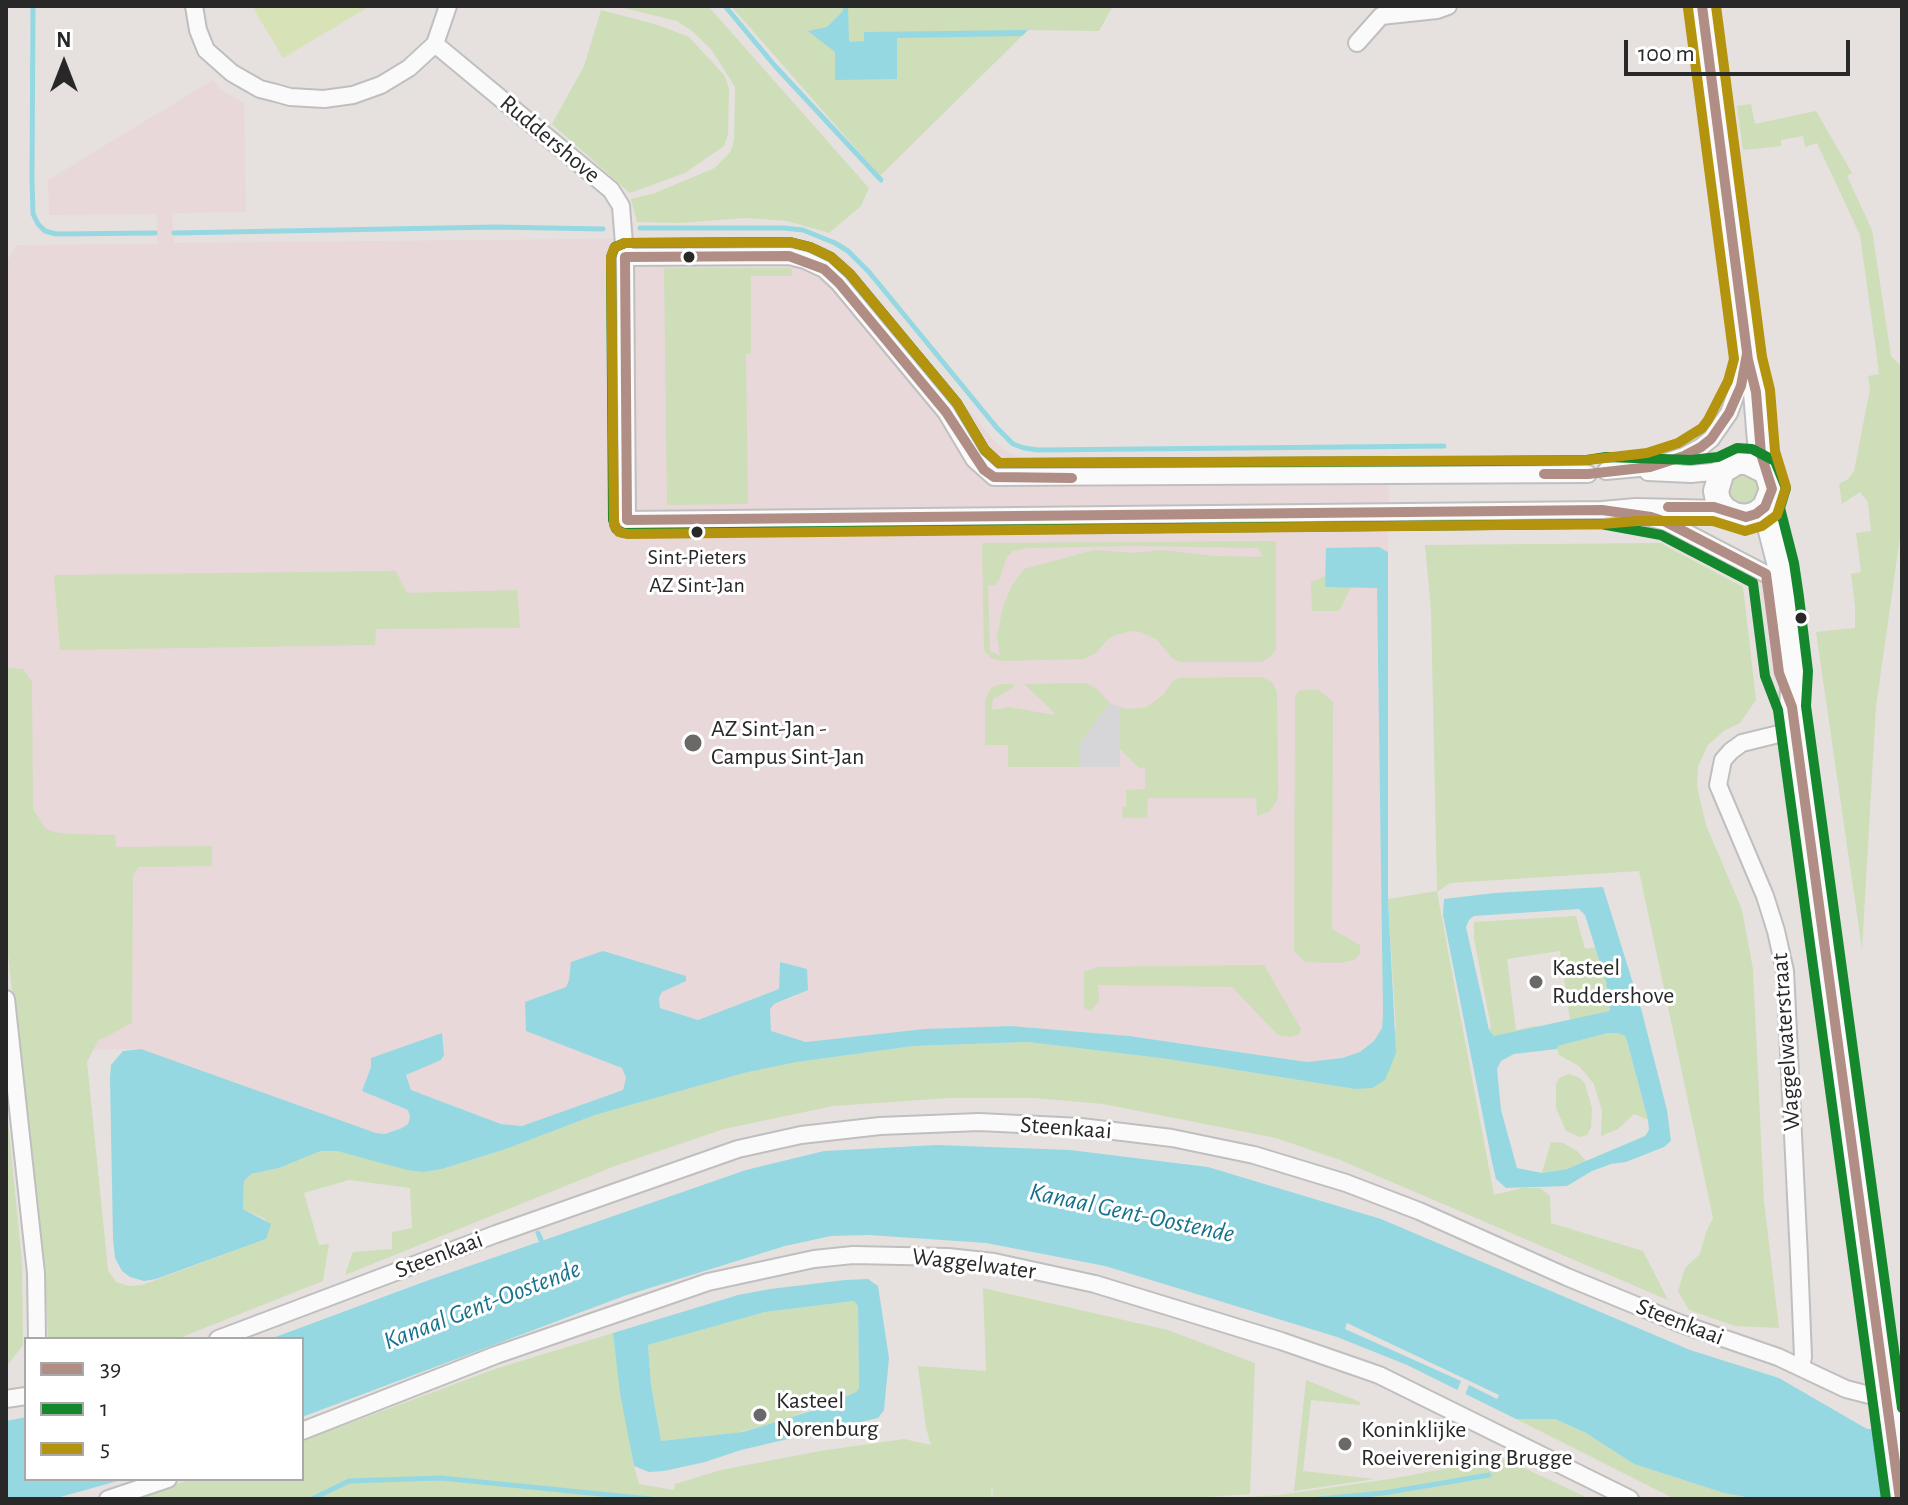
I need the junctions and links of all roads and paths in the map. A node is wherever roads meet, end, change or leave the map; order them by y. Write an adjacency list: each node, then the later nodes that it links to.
1 (194, 6): 6 (street)
2 (448, 6): 6 (street)
3 (1448, 6): 5 (street)
4 (1702, 6): 8 (main road, Waggelwaterstraat)
5 (1357, 43)
6 (435, 44): 7 (street, Ruddershove)
7 (625, 257): 11 (street); 12 (street, Ruddershove)
8 (1748, 360): 9 (main road, Waggelwaterstraat); 9 (street); 10 (main road, Waggelwaterstraat)
9 (1730, 467): 10 (main road); 13 (main road, Waggelwaterstraat)
10 (1765, 471): 13 (main road, Waggelwaterstraat)
11 (1588, 474)
12 (1602, 510): 13 (street); 14 (street)
13 (1745, 511): 14 (main road, Waggelwaterstraat); 15 (main road, Waggelwaterstraat)
14 (1766, 574): 15 (main road, Waggelwaterstraat)
15 (1794, 718): 19 (street, Waggelwaterstraat); 25 (main road, Waggelwaterstraat, bridge)
16 (6, 999): 17 (street)
17 (37, 1337)
18 (223, 1337): 19 (street, Steenkaai)
19 (1801, 1367): 20 (street, Steenkaai)
20 (1902, 1397)
21 (304, 1430): 24 (street, Waggelwater)
22 (162, 1481): 23 (street)
23 (108, 1499)
24 (1630, 1499)
25 (1900, 1499)

